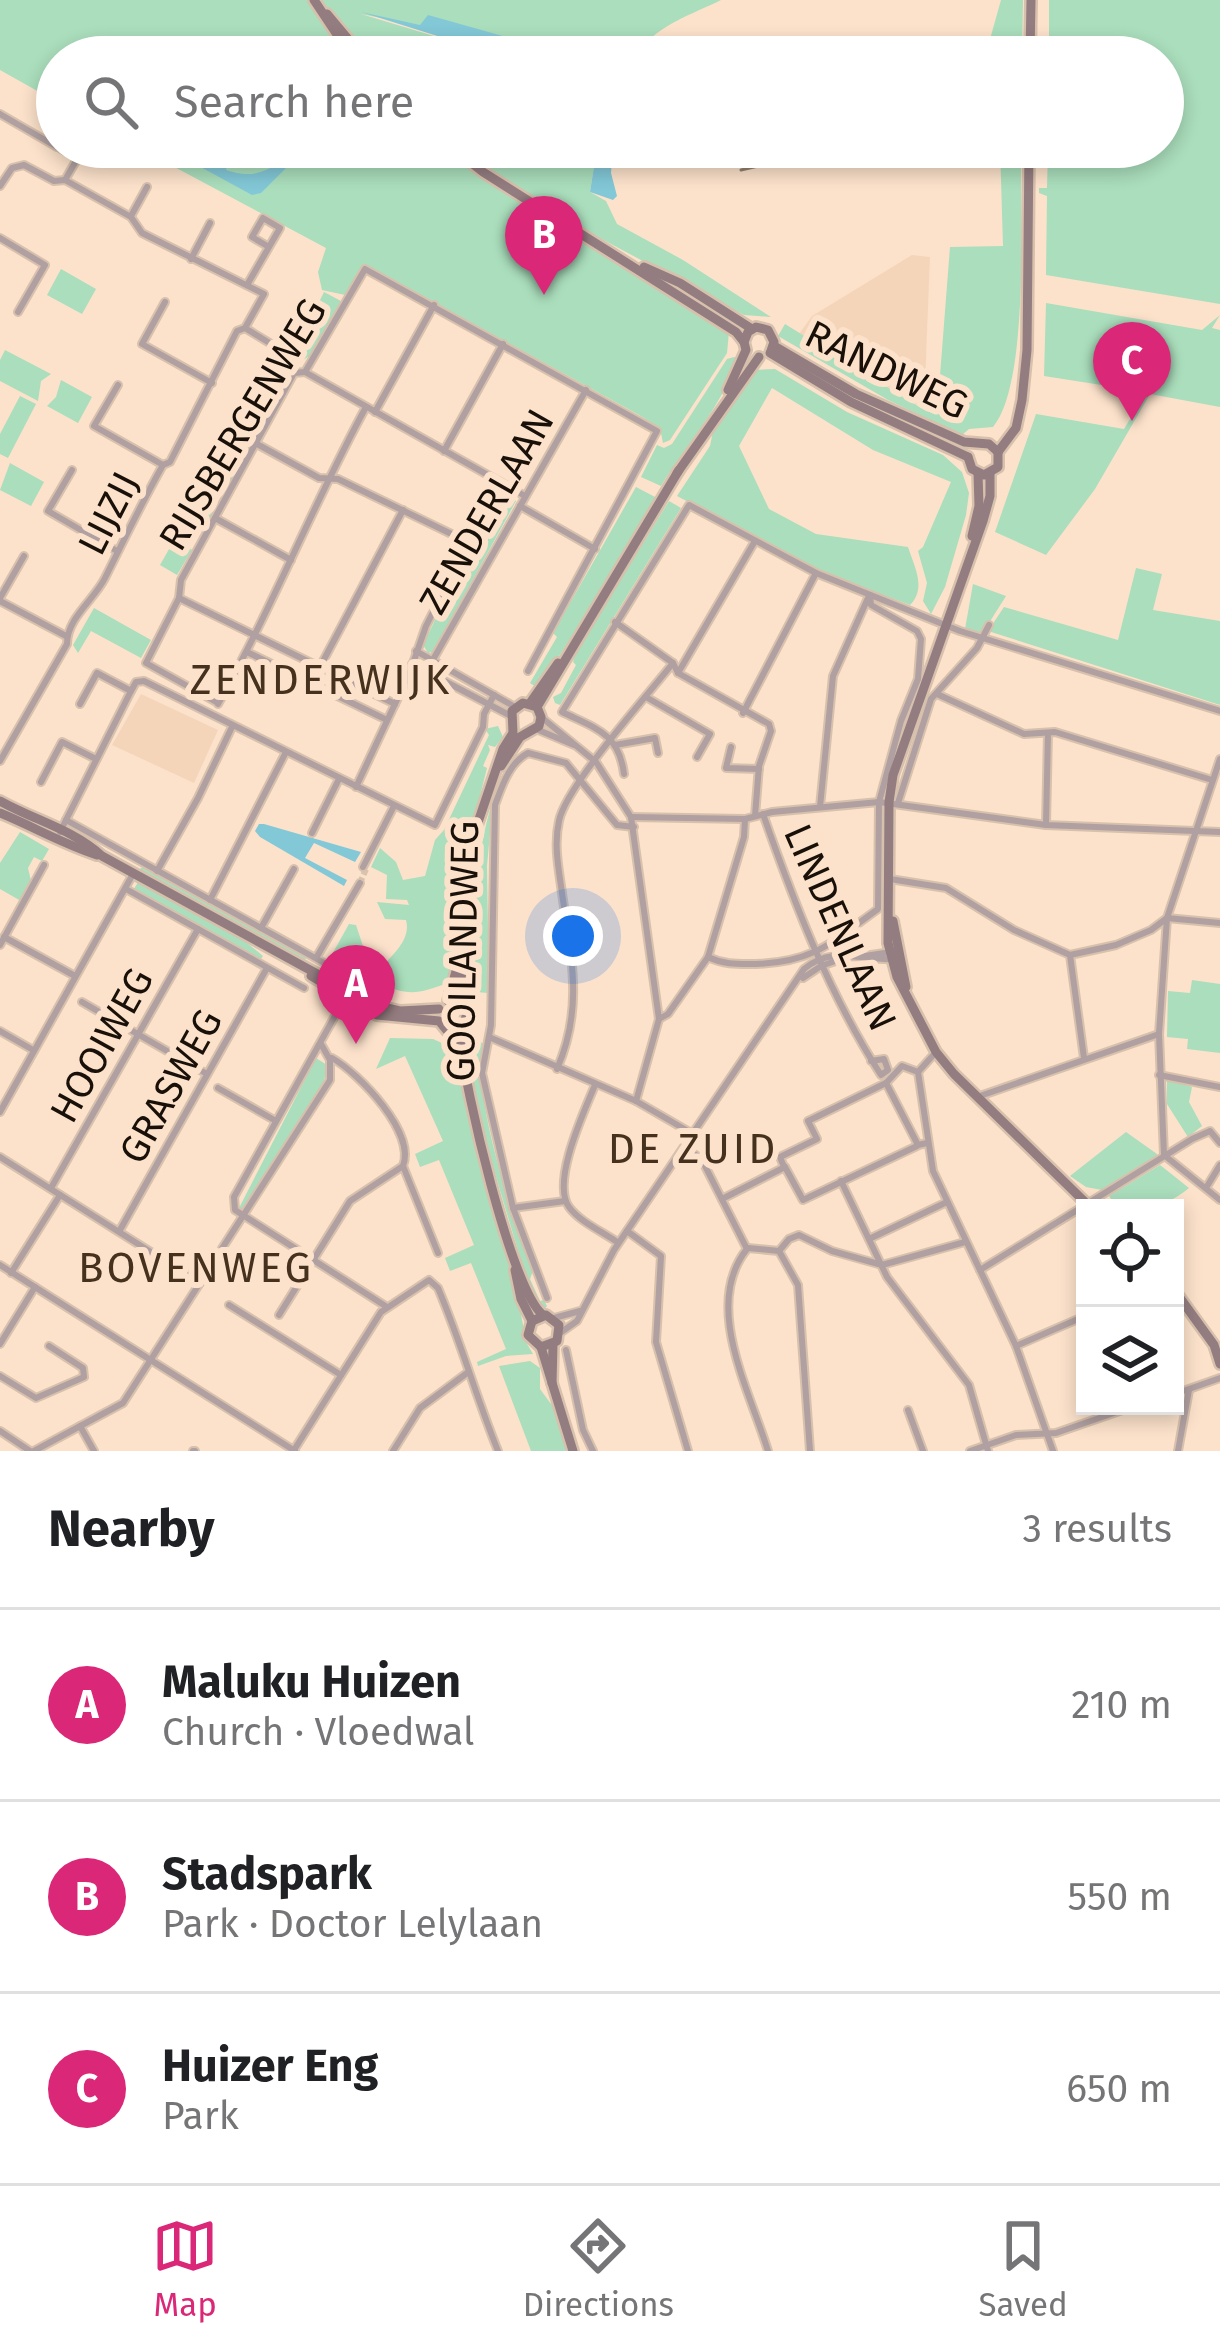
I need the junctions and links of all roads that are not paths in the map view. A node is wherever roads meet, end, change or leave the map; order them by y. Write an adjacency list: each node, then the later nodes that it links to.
1 (314, 0): 3 (main road)
2 (1031, 0): 6 (main road)
3 (322, 12): 4 (main road); 5 (main road)
4 (338, 36)
5 (344, 36)
6 (1030, 36)
7 (0, 114): 8 (street)
8 (36, 135)
9 (72, 168): 12 (street)
10 (478, 168): 19 (main road, RANDWEG)
11 (1029, 168): 39 (main road)
12 (65, 180): 13 (street); 15 (street)
13 (0, 186)
14 (147, 187): 15 (street)
15 (130, 217): 20 (street)
16 (210, 223): 20 (street)
17 (0, 238): 24 (street)
18 (269, 247): 18 (street); 21 (street)
19 (617, 254): 26 (main road, RANDWEG); 28 (main road, RANDWEG)
20 (191, 259): 21 (street)
21 (247, 285): 25 (street)
22 (165, 302): 32 (street)
23 (434, 305): 27 (street); 31 (street, RIJSBERGENWEG); 35 (street)
24 (18, 313)
25 (244, 328): 29 (street); 32 (street, LIJZIJ)
26 (752, 328): 28 (main road); 30 (main road, RANDWEG)
27 (503, 344): 34 (street); 40 (street)
28 (745, 346): 30 (main road, RANDWEG); 36 (main road)
29 (280, 350)
30 (767, 352): 36 (main road); 38 (main road, RANDWEG); 41 (main road, RANDWEG)
31 (305, 372): 35 (street); 37 (street, RIJSBERGENWEG)
32 (213, 383): 42 (street, LIJZIJ)
33 (118, 386): 42 (street)
34 (586, 390): 47 (street, ZENDERLAAN); 53 (street)
35 (370, 409): 40 (street); 45 (street)
36 (718, 411): 84 (main road)
37 (255, 442): 45 (street); 50 (street, RIJSBERGENWEG)
38 (975, 446): 39 (main road); 41 (main road)
39 (994, 448): 44 (main road)
40 (444, 451): 46 (street)
41 (968, 457): 44 (main road)
42 (163, 465): 54 (street, LIJZIJ)
43 (72, 470): 54 (street)
44 (984, 473): 63 (main road)
45 (328, 479): 49 (street); 56 (street)
46 (500, 482): 47 (street); 52 (street, ZENDERLAAN)
47 (525, 496): 48 (street, ZENDERLAAN)
48 (519, 506): 53 (street); 69 (street, ZENDERLAAN)
49 (403, 510): 52 (street); 72 (street)
50 (215, 518): 56 (street); 59 (street, RIJSBERGENWEG)
51 (755, 541): 57 (street); 61 (street); 75 (street)
52 (468, 542): 67 (street, ZENDERLAAN)
53 (595, 549): 73 (street)
54 (117, 551): 64 (street, LIJZIJ)
55 (24, 556): 60 (street)
56 (291, 560): 65 (street)
57 (816, 573): 58 (street); 86 (street)
58 (870, 595): 63 (street); 112 (street); 114 (street)
59 (179, 598): 65 (street); 80 (street, RIJSBERGENWEG)
60 (0, 599): 64 (street)
61 (615, 622): 70 (street); 93 (street)
62 (989, 625): 66 (street)
63 (948, 626): 66 (street); 112 (main road)
64 (66, 636): 101 (street, LIJZIJ)
65 (255, 636): 68 (street); 72 (street)
66 (982, 639): 77 (street); 85 (street)
67 (416, 651): 69 (street); 71 (street, ZENDERLAAN)
68 (247, 652): 80 (street); 89 (street)
69 (433, 660): 74 (street, ZENDERLAAN); 78 (street)
70 (673, 663): 75 (street); 79 (street)
71 (412, 664): 74 (street); 82 (street, ZENDERLAAN)
72 (320, 667): 82 (street)
73 (528, 671)
74 (426, 672): 83 (street)
75 (679, 673): 86 (street)
76 (130, 692): 81 (street); 87 (street); 99 (street)
77 (937, 694): 92 (street); 112 (street)
78 (494, 695): 83 (street); 88 (street)
79 (646, 697): 93 (street); 98 (street)
80 (218, 703): 87 (street)
81 (80, 704)
82 (395, 704): 89 (street, ZENDERLAAN)
83 (489, 705): 88 (street); 113 (street)
84 (536, 709): 88 (main road); 91 (main road, GOOILANDWEG); 94 (street)
85 (1220, 711)
86 (743, 712): 103 (street)
87 (212, 716): 90 (street)
88 (513, 716): 91 (main road); 105 (main road, GOOILANDWEG)
89 (387, 720): 110 (street, ZENDERLAAN)
90 (232, 727): 97 (street); 130 (street)
91 (531, 731): 94 (street); 105 (main road, GOOILANDWEG)
92 (1048, 733): 108 (street); 120 (street)
93 (614, 743): 96 (street); 102 (street); 104 (street)
94 (577, 746): 102 (street)
95 (731, 747): 103 (street)
96 (658, 753)
97 (285, 754): 107 (street); 135 (street)
98 (697, 757)
99 (96, 759): 109 (street); 119 (street)
100 (1220, 759): 108 (street)
101 (0, 761)
102 (596, 762): 106 (street); 117 (street)
103 (759, 769): 116 (street)
104 (625, 774)
105 (494, 775): 153 (main road, GOOILANDWEG)
106 (581, 778): 121 (street); 159 (street, GOOILANDWEG); 166 (street)
107 (339, 779): 110 (street); 124 (street)
108 (1213, 780): 122 (street)
109 (41, 782)
110 (356, 787): 113 (street)
111 (0, 802): 119 (main road)
112 (888, 802): 114 (street); 120 (street); 132 (main road); 145 (street)
113 (394, 806): 128 (street)
114 (820, 807): 116 (street)
115 (0, 813): 125 (main road)
116 (759, 815): 118 (street); 145 (street, LINDENLAAN)
117 (631, 817): 118 (street); 121 (street)
118 (745, 819): 143 (street)
119 (64, 824): 125 (street); 126 (main road); 130 (street)
120 (1046, 825): 122 (street)
121 (634, 827): 154 (street)
122 (1196, 828): 123 (street); 136 (street)
123 (1220, 832)
124 (312, 833)
125 (55, 840): 126 (main road)
126 (102, 856): 131 (main road)
127 (44, 865): 140 (street)
128 (365, 867)
129 (294, 869): 138 (street)
130 (157, 871): 135 (street)
131 (134, 874): 134 (street); 151 (main road)
132 (890, 879): 141 (street); 142 (main road)
133 (357, 883): 144 (street)
134 (126, 889): 139 (street); 147 (street)
135 (210, 900): 138 (street)
136 (1167, 918): 137 (street); 141 (street); 158 (street)
137 (1220, 922)
138 (261, 928): 144 (street)
139 (197, 929): 146 (street); 157 (street, HOOIWEG)
140 (2, 941): 147 (street)
141 (1070, 955): 164 (street)
142 (895, 956): 145 (street); 162 (main road)
143 (708, 957): 145 (street); 154 (street)
144 (316, 958): 148 (street)
145 (818, 959): 165 (street, LINDENLAAN); 178 (street)
146 (267, 968): 150 (street); 168 (street, GRASWEG)
147 (76, 977): 161 (street)
148 (355, 980): 149 (street); 151 (street)
149 (367, 983)
150 (304, 988)
151 (348, 995): 153 (main road); 160 (street)
152 (82, 1002): 157 (street)
153 (446, 1008): 155 (main road); 155 (main road, GOOILANDWEG)
154 (659, 1019): 175 (street)
155 (455, 1029): 213 (main road, GOOILANDWEG)
156 (0, 1031): 161 (street)
157 (138, 1034): 168 (street); 188 (street, HOOIWEG)
158 (1159, 1034): 164 (street); 169 (street)
159 (489, 1037): 166 (street); 197 (street, GOOILANDWEG)
160 (321, 1044): 163 (street); 177 (street)
161 (34, 1051): 176 (street)
162 (936, 1052): 167 (street, LINDENLAAN); 174 (main road)
163 (328, 1056): 184 (street); 199 (street)
164 (1084, 1059): 174 (street)
165 (872, 1060)
166 (557, 1069): 171 (street)
167 (918, 1072): 170 (street, LINDENLAAN); 180 (street, LINDENLAAN)
168 (207, 1074): 200 (street, GRASWEG)
169 (1160, 1075): 172 (street); 182 (street)
170 (886, 1083): 180 (street, LINDENLAAN); 186 (street)
171 (595, 1085): 175 (street); 195 (street)
172 (1220, 1087)
173 (218, 1088): 177 (street)
174 (977, 1097): 192 (main road)
175 (636, 1101): 178 (street)
176 (0, 1112)
177 (276, 1121): 199 (street)
178 (693, 1134): 181 (street)
179 (1220, 1143): 182 (street)
180 (923, 1144): 187 (street); 196 (street, LINDENLAAN)
181 (685, 1147): 191 (street); 201 (street)
182 (1164, 1155): 189 (street); 193 (street)
183 (0, 1157): 188 (street)
184 (403, 1166): 208 (street); 209 (street)
185 (1220, 1166): 189 (street)
186 (784, 1167): 187 (street); 191 (street)
187 (841, 1181): 202 (street)
188 (51, 1188): 190 (street)
189 (1206, 1189): 194 (street)
190 (61, 1195): 200 (street); 215 (street)
191 (722, 1199): 205 (street)
192 (1081, 1199)
193 (1098, 1199)
194 (1220, 1200)
195 (566, 1201): 197 (street); 204 (street)
196 (947, 1202): 202 (street); 203 (street, LINDENLAAN)
197 (513, 1208): 218 (street, GOOILANDWEG)
198 (1076, 1213): 214 (street)
199 (244, 1216): 209 (street); 216 (street)
200 (120, 1230): 216 (street)
201 (627, 1231): 204 (street); 256 (street)
202 (869, 1239): 206 (street)
203 (967, 1242): 212 (street); 214 (street, LINDENLAAN)
204 (619, 1243): 222 (street)
205 (747, 1249): 207 (street); 257 (street)
206 (875, 1251): 210 (street); 212 (street)
207 (779, 1252): 210 (street); 258 (street)
208 (438, 1253)
209 (314, 1260): 221 (street); 223 (street)
210 (866, 1261): 212 (street)
211 (0, 1265): 215 (street)
212 (882, 1265): 248 (street)
213 (517, 1266): 224 (main road, GOOILANDWEG); 226 (main road, GOOILANDWEG)
214 (980, 1270): 231 (street, LINDENLAAN)
215 (11, 1273): 217 (street)
216 (201, 1283): 234 (street)
217 (34, 1287): 228 (street); 234 (street)
218 (547, 1298)
219 (1184, 1303): 232 (main road)
220 (230, 1305): 237 (street)
221 (387, 1306): 236 (street); 237 (street)
222 (580, 1311): 224 (street); 227 (street)
223 (279, 1315)
224 (548, 1317): 226 (main road); 227 (main road, GOOILANDWEG)
225 (1076, 1320): 231 (street)
226 (532, 1321): 230 (main road, GOOILANDWEG)
227 (560, 1333): 230 (main road)
228 (0, 1343)
229 (49, 1346): 238 (street)
230 (547, 1346): 254 (main road)
231 (1016, 1346): 246 (street, LINDENLAAN)
232 (1217, 1348): 235 (main road)
233 (566, 1350): 255 (street)
234 (151, 1360): 244 (street); 247 (street)
235 (1220, 1364)
236 (466, 1373): 252 (street); 253 (street)
237 (340, 1375): 251 (street)
238 (0, 1376)
239 (1220, 1378): 240 (street)
240 (1189, 1390): 241 (street); 262 (street)
241 (1184, 1391)
242 (908, 1410): 259 (street)
243 (1105, 1415): 246 (street)
244 (80, 1426): 249 (street); 250 (street)
245 (0, 1431): 249 (street)
246 (1046, 1433): 248 (street); 261 (street, LINDENLAAN)
247 (279, 1447): 251 (street)
248 (987, 1447): 260 (street)
249 (32, 1451)
250 (94, 1451)
251 (294, 1451)
252 (393, 1451)
253 (497, 1451)
254 (574, 1451)
255 (593, 1451)
256 (688, 1451)
257 (768, 1451)
258 (810, 1451)
259 (923, 1451)
260 (970, 1451)
261 (1053, 1451)
262 (1178, 1451)

